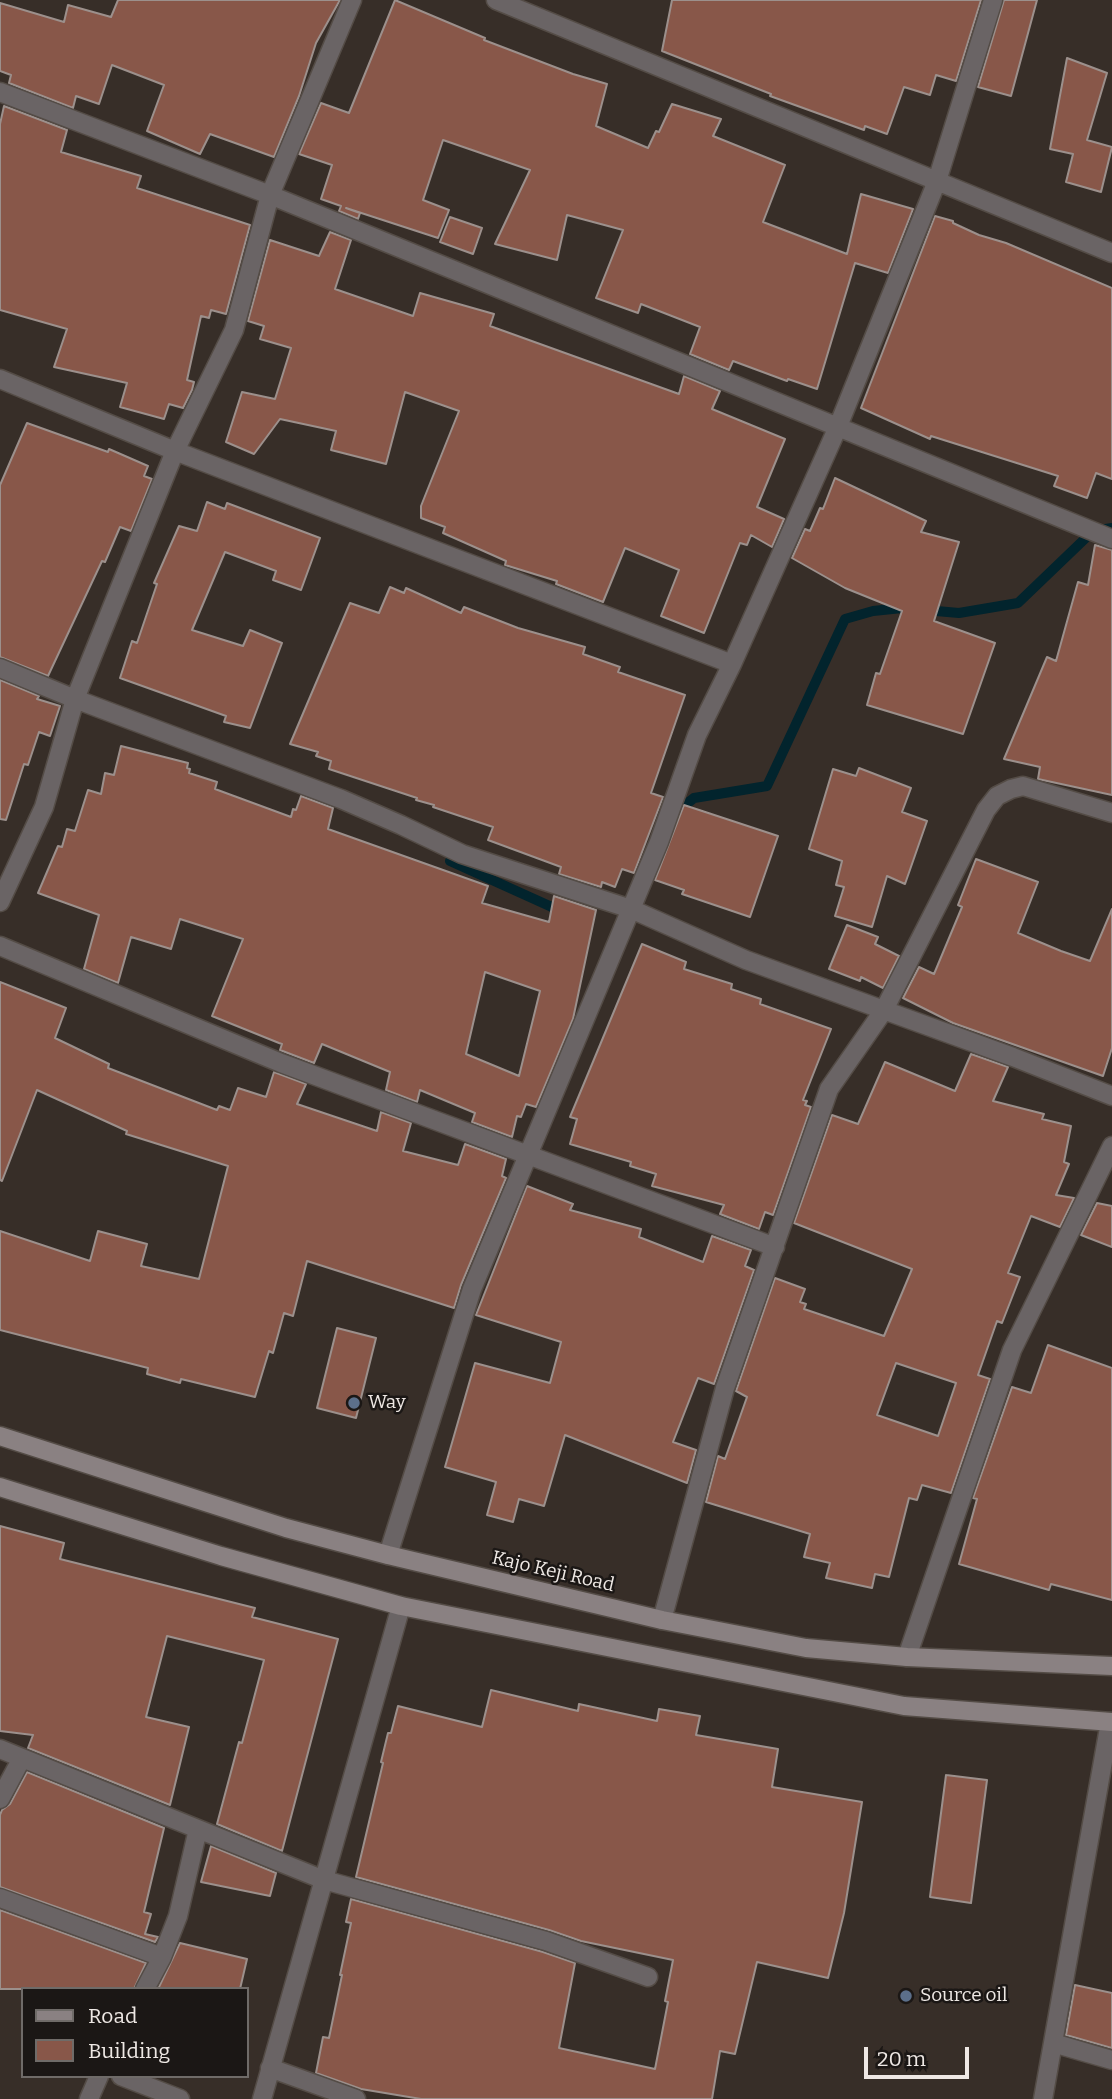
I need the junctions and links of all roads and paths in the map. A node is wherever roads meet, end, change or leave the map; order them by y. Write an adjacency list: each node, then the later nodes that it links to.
1 (352, 0): 6 (street)
2 (496, 0): 5 (street)
3 (993, 0): 5 (street)
4 (0, 92): 6 (street)
5 (937, 181): 7 (street); 9 (street)
6 (270, 195): 9 (street); 10 (street)
7 (1112, 253)
8 (0, 379): 10 (street)
9 (837, 429): 11 (street); 12 (street)
10 (175, 451): 12 (street); 14 (street)
11 (1112, 539)
12 (732, 664): 17 (street)
13 (0, 668): 14 (street)
14 (75, 699): 16 (street); 17 (street)
15 (1112, 813): 19 (street)
16 (0, 902)
17 (631, 909): 19 (street); 22 (street)
18 (0, 946): 22 (street)
19 (884, 1010): 20 (street); 23 (street)
20 (1112, 1096)
21 (1112, 1146): 29 (street)
22 (527, 1156): 23 (street); 26 (street)
23 (775, 1247): 28 (street)
24 (0, 1436): 26 (main road, Kajo Keji Road)
25 (0, 1487): 27 (main road)
26 (388, 1555): 28 (main road, Kajo Keji Road)
27 (401, 1606): 31 (main road); 36 (street)
28 (662, 1620): 29 (main road, Kajo Keji Road)
29 (906, 1657): 30 (main road, Kajo Keji Road)
30 (1112, 1666)
31 (1111, 1722): 41 (street)
32 (0, 1749): 33 (street)
33 (22, 1758): 34 (street); 35 (street)
34 (0, 1799)
35 (198, 1829): 36 (street); 38 (street)
36 (324, 1880): 39 (street); 43 (street)
37 (0, 1898): 38 (street)
38 (162, 1957): 40 (street)
39 (648, 1977)
40 (146, 1987)
41 (1053, 2043): 42 (street); 50 (street)
42 (1112, 2060)
43 (270, 2068): 48 (street); 49 (street)
44 (98, 2078): 46 (street)
45 (126, 2078): 47 (street)
46 (89, 2099)
47 (180, 2099)
48 (262, 2099)
49 (356, 2099)
50 (1043, 2099)

